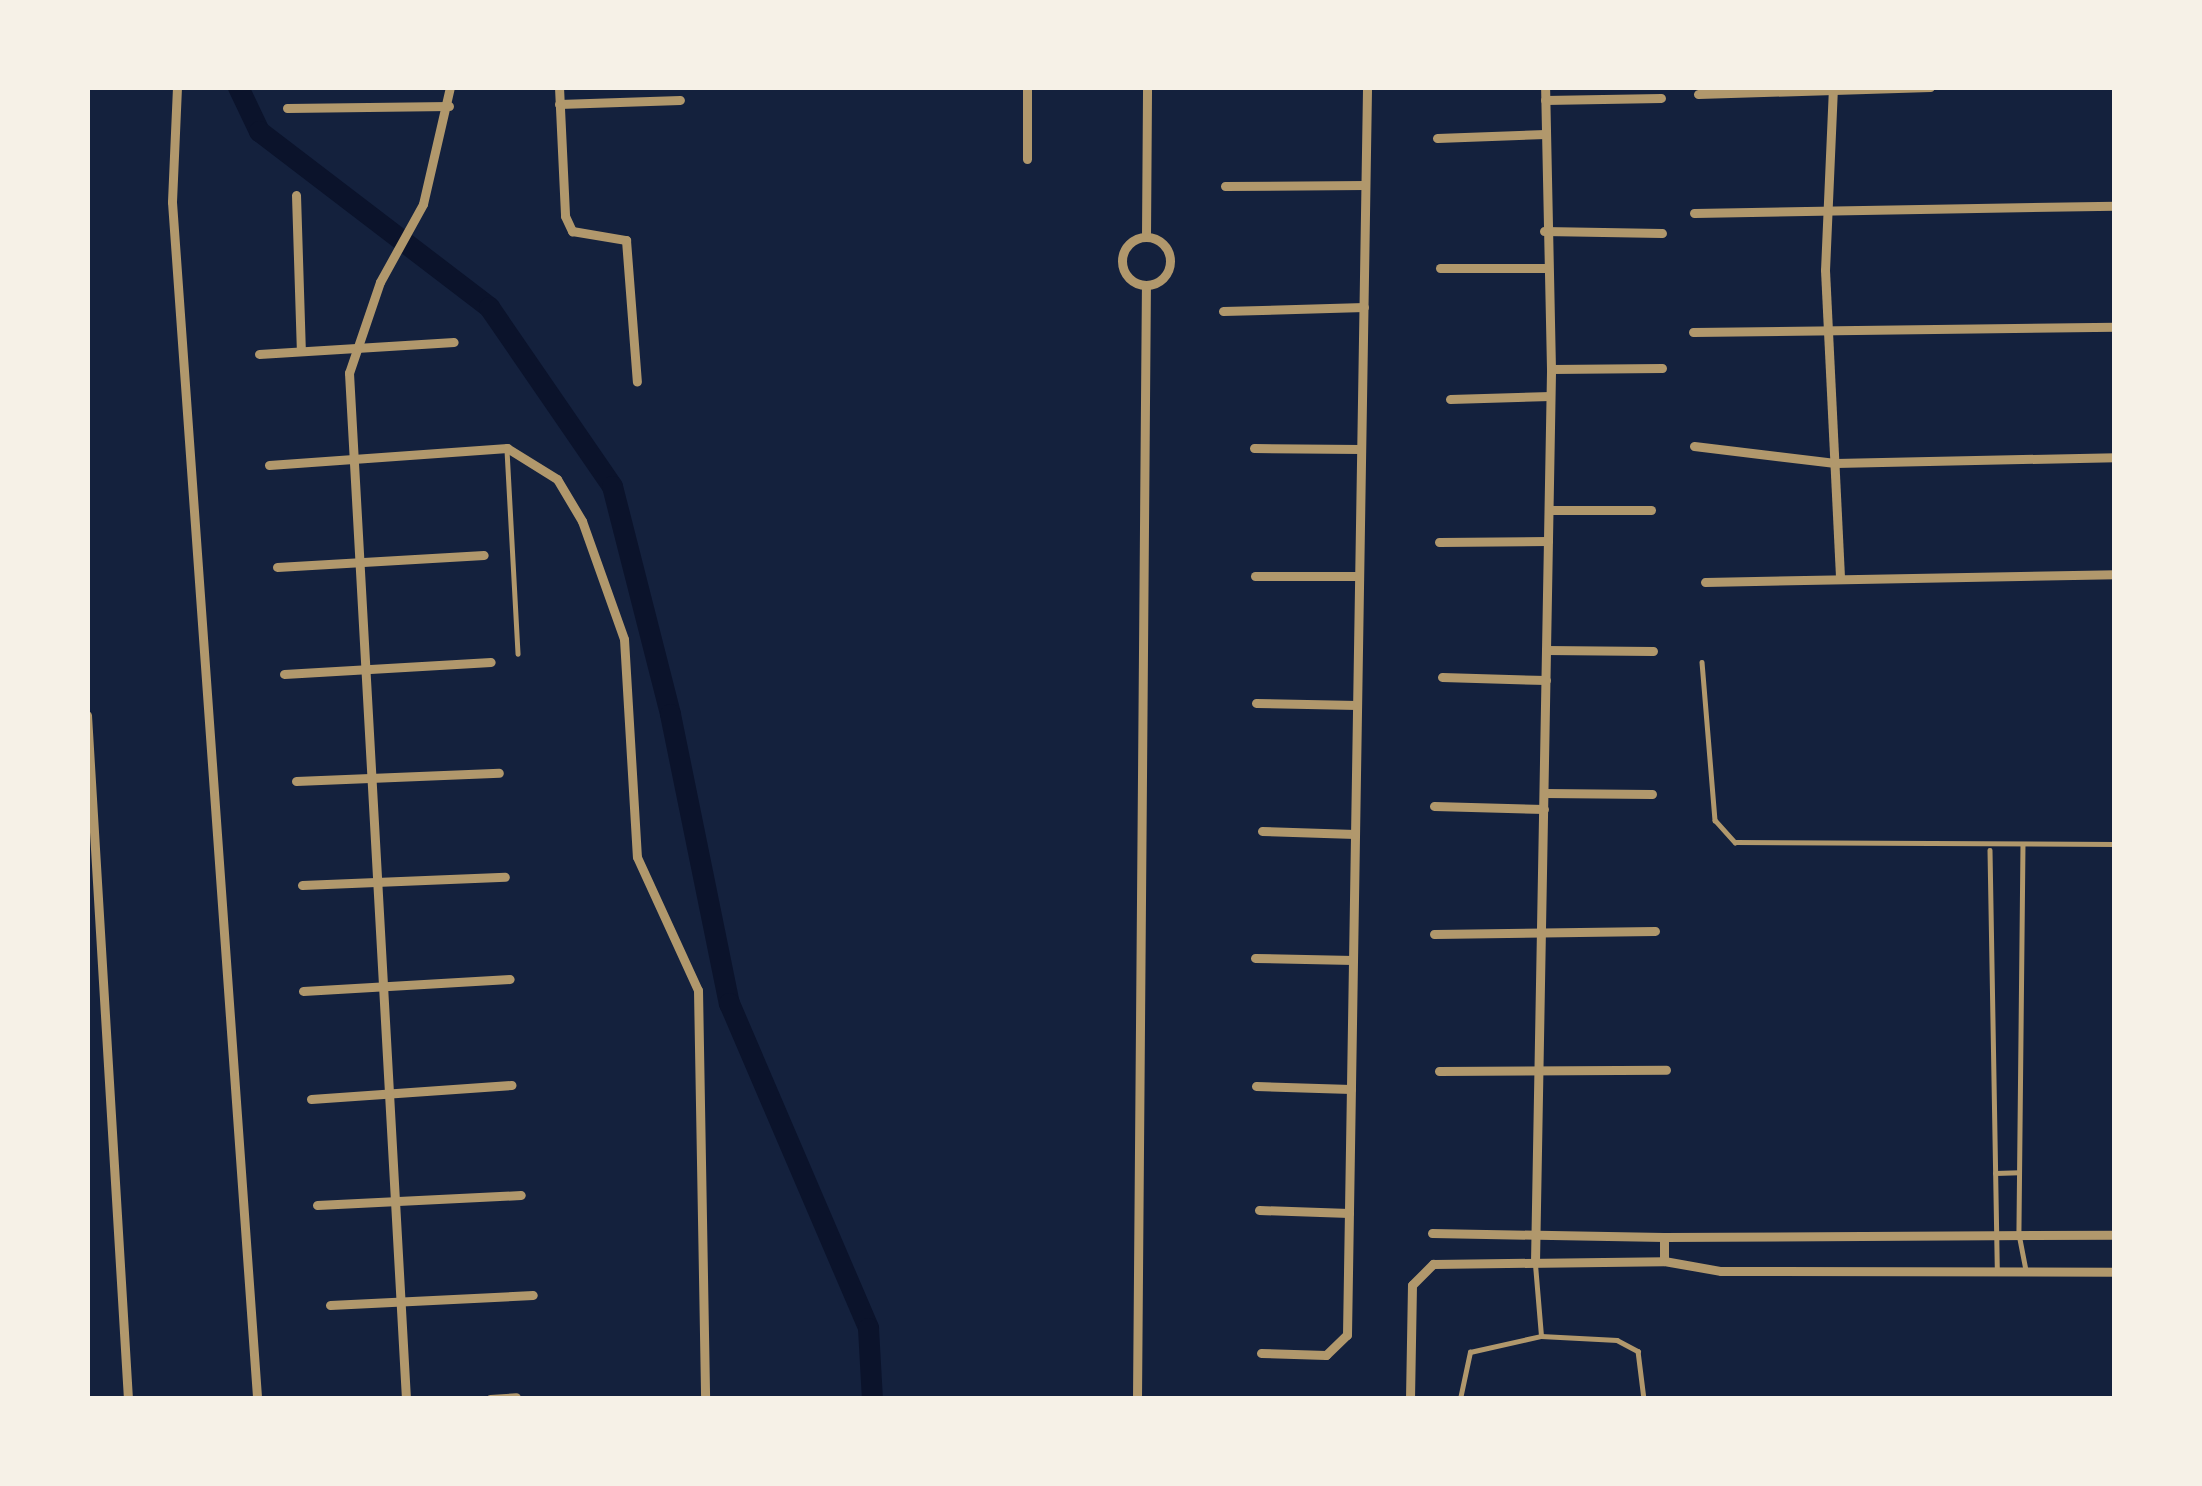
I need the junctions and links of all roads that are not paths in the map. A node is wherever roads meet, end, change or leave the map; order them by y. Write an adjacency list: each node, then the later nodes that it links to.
1 (177, 87): 133 (street)
2 (450, 87): 15 (street)
3 (559, 87): 14 (street)
4 (1027, 87): 19 (street)
5 (1147, 87): 28 (street)
6 (1367, 87): 20 (street)
7 (1545, 87): 13 (street)
8 (1930, 87): 9 (street)
9 (1832, 88): 10 (street); 24 (street)
10 (1698, 94)
11 (1661, 98): 13 (street)
12 (680, 100): 14 (street)
13 (1545, 100): 17 (street)
14 (559, 104): 43 (street)
15 (449, 106): 16 (street); 38 (street)
16 (287, 108)
17 (1545, 134): 18 (street); 26 (street)
18 (1437, 138)
19 (1027, 159)
20 (1365, 185): 21 (street); 32 (street)
21 (1225, 186)
22 (296, 195): 39 (street)
23 (2115, 206): 24 (street)
24 (1826, 208): 25 (street); 35 (street)
25 (1694, 213)
26 (1544, 231): 27 (street); 30 (street)
27 (1662, 233)
28 (1146, 236): 31 (street); 31 (street)
29 (1439, 268): 30 (street)
30 (1546, 268): 42 (street)
31 (1146, 286): 138 (street)
32 (1364, 308): 33 (street); 49 (street)
33 (1223, 311)
34 (2115, 327): 35 (street)
35 (1826, 329): 36 (street); 52 (street)
36 (1693, 332)
37 (454, 342): 38 (street)
38 (357, 348): 39 (street); 50 (street)
39 (301, 352): 40 (street)
40 (259, 354)
41 (1662, 368): 42 (street)
42 (1551, 369): 44 (street)
43 (637, 382)
44 (1550, 396): 45 (street); 54 (street)
45 (1450, 399)
46 (1694, 446): 52 (street)
47 (507, 448): 50 (street); 68 (lane); 137 (street)
48 (1254, 448): 49 (street)
49 (1361, 449): 63 (street)
50 (353, 454): 53 (street); 59 (street)
51 (2115, 457): 52 (street)
52 (1835, 463): 64 (street)
53 (268, 465)
54 (1549, 510): 55 (street); 56 (street)
55 (1652, 510)
56 (1547, 541): 57 (street); 66 (street)
57 (1439, 542)
58 (484, 555): 59 (street)
59 (359, 564): 60 (street); 71 (street)
60 (277, 568)
61 (2115, 574): 64 (street)
62 (1255, 576): 63 (street)
63 (1359, 576): 76 (street)
64 (1840, 577): 65 (street)
65 (1705, 582)
66 (1546, 650): 67 (street); 74 (street)
67 (1653, 651)
68 (518, 654)
69 (491, 662): 71 (street)
70 (1702, 662): 89 (lane)
71 (365, 669): 72 (street); 79 (street)
72 (284, 674)
73 (1442, 677): 74 (street)
74 (1546, 680): 81 (street)
75 (1256, 703): 76 (street)
76 (1357, 705): 86 (street)
77 (87, 715): 134 (street)
78 (499, 773): 79 (street)
79 (371, 777): 80 (street); 91 (street)
80 (296, 781)
81 (1544, 794): 82 (street); 84 (street)
82 (1652, 794)
83 (1434, 806): 84 (street)
84 (1544, 809): 94 (street)
85 (1262, 832): 86 (street)
86 (1355, 834): 97 (street)
87 (2023, 844): 88 (lane); 89 (lane); 109 (lane)
88 (2115, 844)
89 (1990, 848): 110 (lane)
90 (505, 877): 91 (street)
91 (377, 882): 92 (street); 99 (street)
92 (302, 885)
93 (1655, 932): 94 (street)
94 (1543, 933): 95 (street); 103 (street)
95 (1434, 934)
96 (1256, 958): 97 (street)
97 (1353, 960): 106 (street)
98 (511, 979): 99 (street)
99 (383, 986): 100 (street); 107 (street)
100 (303, 991)
101 (1666, 1070): 103 (street)
102 (1439, 1071): 103 (street)
103 (1540, 1072): 116 (street)
104 (512, 1085): 107 (street)
105 (1256, 1086): 106 (street)
106 (1351, 1089): 115 (street)
107 (389, 1093): 108 (street); 112 (street)
108 (311, 1099)
109 (2019, 1172): 110 (lane); 119 (lane)
110 (1992, 1173): 118 (lane)
111 (521, 1196): 112 (street)
112 (394, 1201): 113 (street); 128 (street)
113 (317, 1205)
114 (1258, 1210): 115 (street)
115 (1349, 1213): 131 (street)
116 (1536, 1231): 117 (street); 121 (street); 123 (street)
117 (1432, 1233)
118 (1996, 1234): 119 (street); 121 (street); 124 (lane)
119 (2019, 1234): 120 (street); 125 (lane)
120 (2115, 1234)
121 (1664, 1238): 122 (street)
122 (1664, 1261): 123 (street); 124 (street)
123 (1535, 1262): 130 (lane); 139 (street)
124 (1997, 1270): 125 (street)
125 (2026, 1271): 126 (street)
126 (2115, 1272)
127 (533, 1295): 128 (street)
128 (401, 1302): 129 (street); 135 (street)
129 (330, 1305)
130 (1541, 1336): 140 (lane); 141 (lane)
131 (1261, 1353)
132 (516, 1397): 136 (street)
133 (257, 1398)
134 (128, 1399)
135 (406, 1399)
136 (490, 1399)
137 (705, 1399)
138 (1137, 1399)
139 (1410, 1399)
140 (1460, 1399)
141 (1644, 1399)

